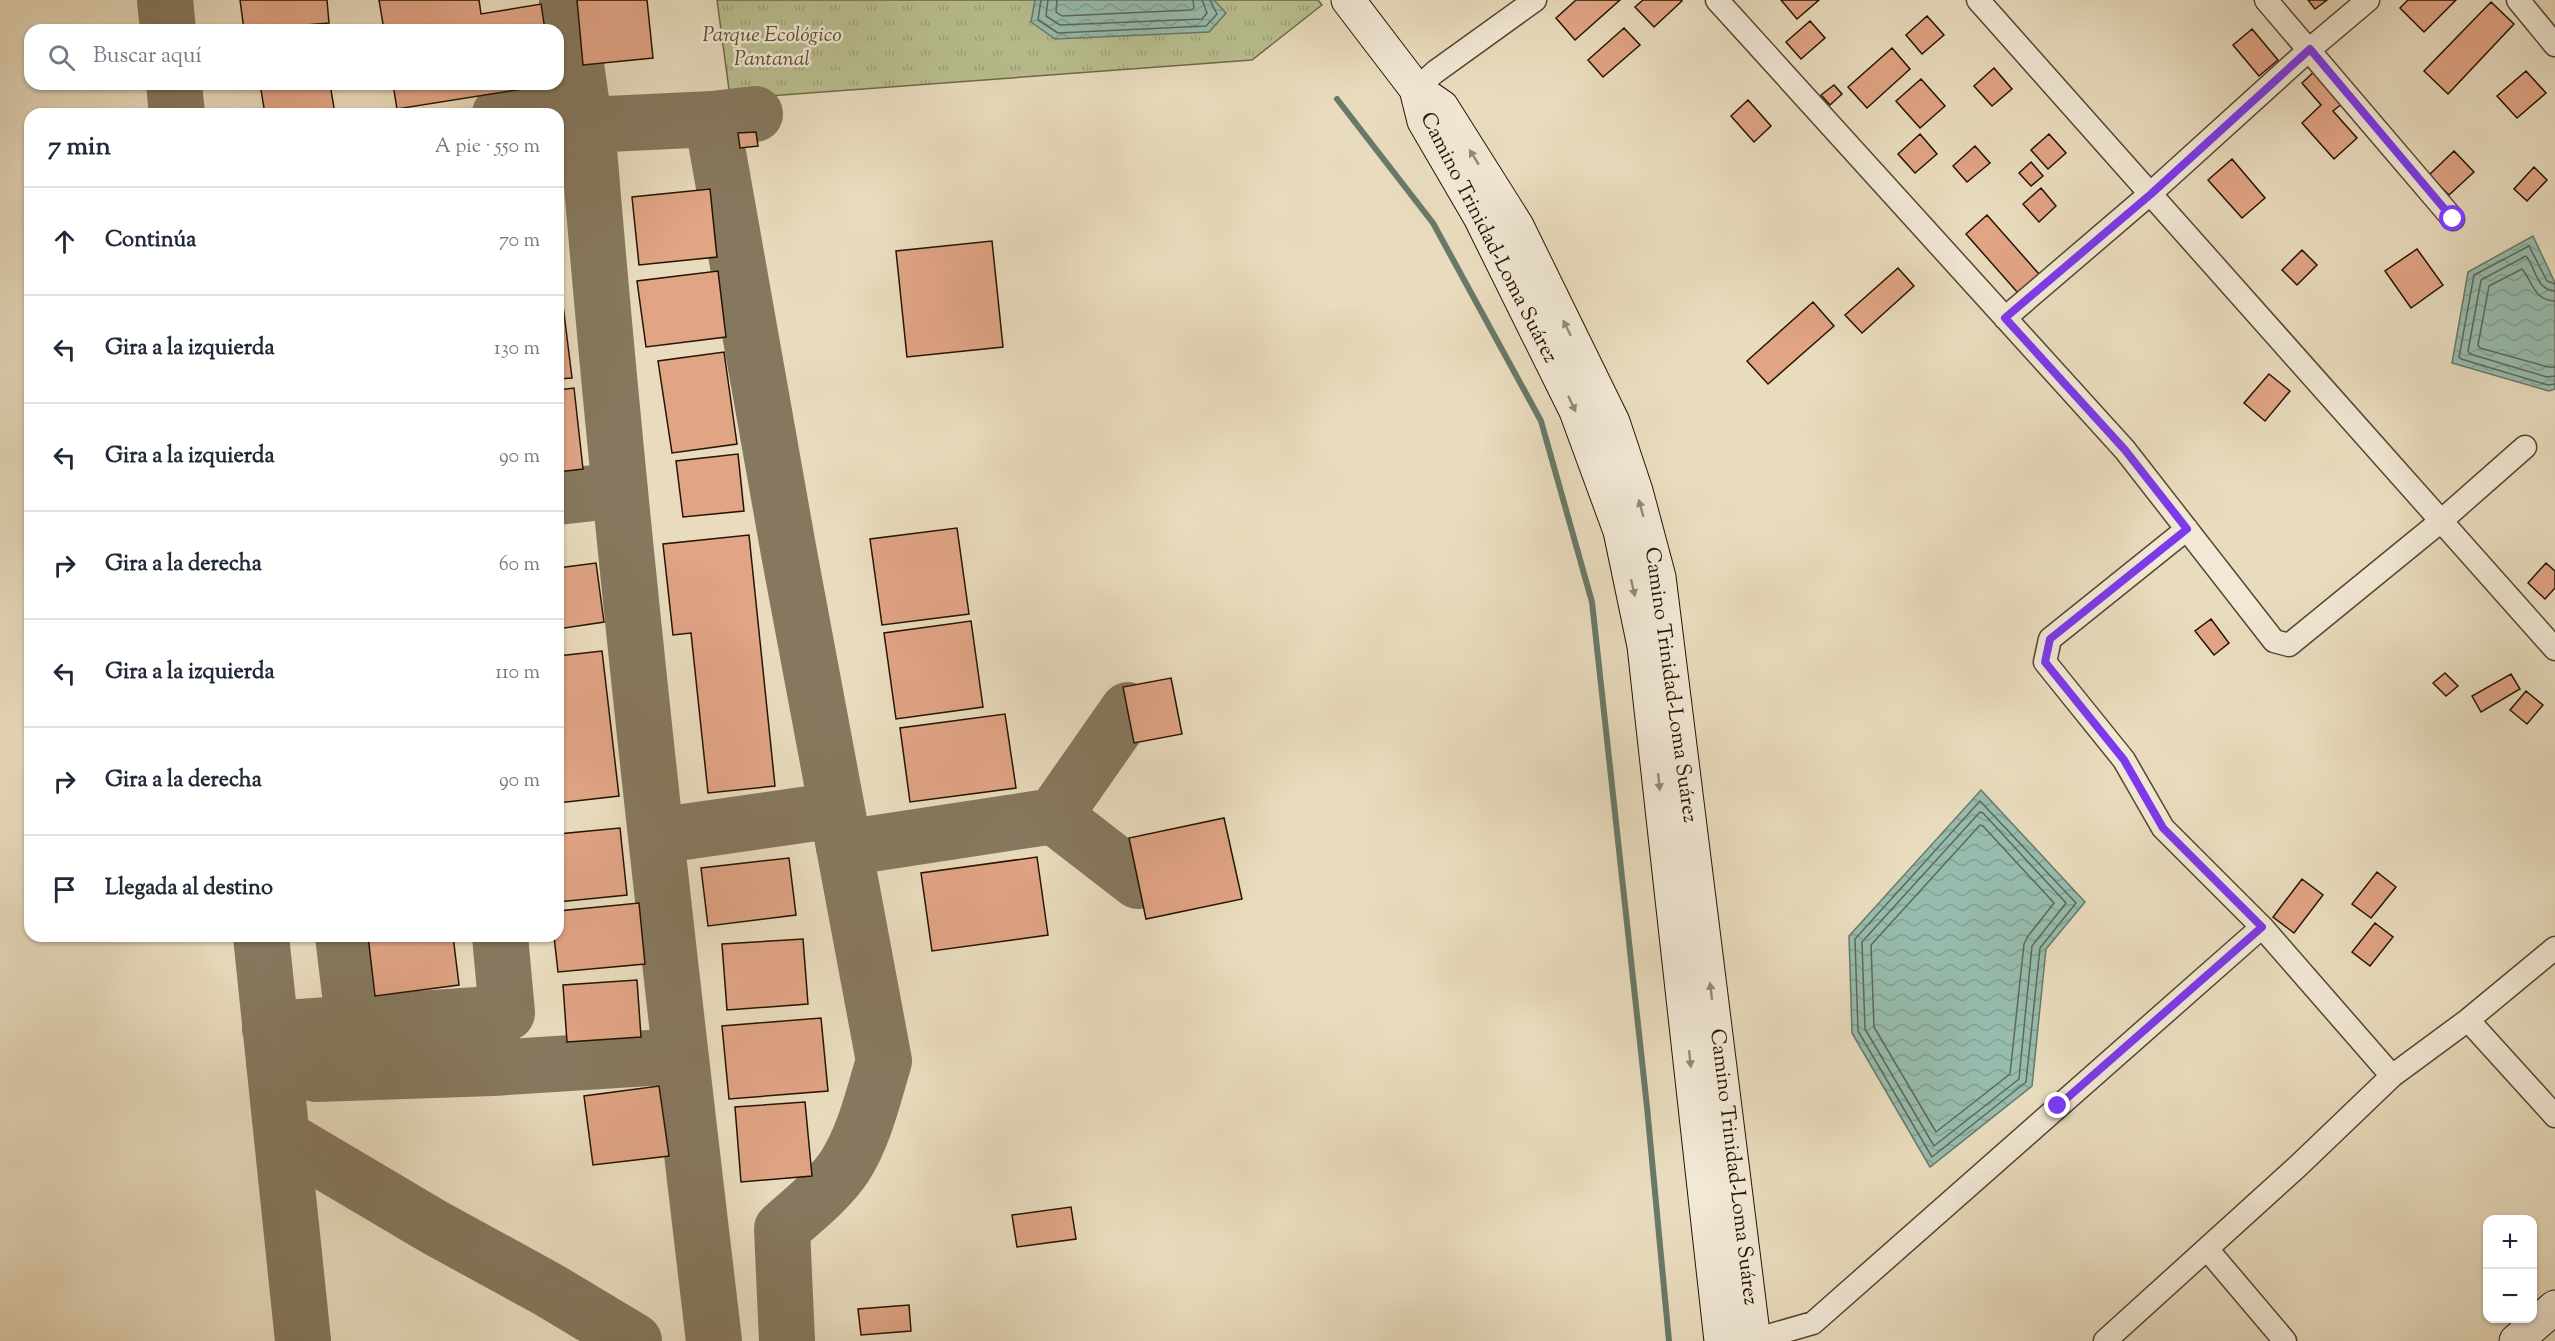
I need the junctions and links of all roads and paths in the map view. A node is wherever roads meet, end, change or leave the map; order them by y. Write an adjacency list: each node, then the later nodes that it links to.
1 (1348, 0): 10 (street, Camino Trinidad-Loma Suárez)
2 (1535, 0): 10 (street)
3 (1717, 0): 13 (street)
4 (1978, 0): 11 (street)
5 (2266, 0): 9 (street)
6 (2368, 0): 9 (street)
7 (2518, 0): 8 (street)
8 (2555, 45)
9 (2310, 49): 11 (street); 12 (street)
10 (1416, 89): 25 (street, Camino Trinidad-Loma Suárez, one-way to 10); 26 (street, Camino Trinidad-Loma Suárez, one-way to 26)
11 (2151, 194): 13 (street); 15 (street)
12 (2453, 219)
13 (2005, 318): 16 (street)
14 (2525, 447): 15 (street)
15 (2441, 521): 16 (street); 17 (street)
16 (2187, 529): 18 (street)
17 (2555, 650)
18 (2262, 927): 21 (street); 25 (street)
19 (2555, 948): 20 (street)
20 (2468, 1020): 21 (street); 22 (street)
21 (2392, 1076): 23 (street)
22 (2555, 1116)
23 (2206, 1249): 27 (street); 28 (street)
24 (2555, 1307): 29 (street)
25 (1754, 1340)
26 (1721, 1341)
27 (2105, 1341)
28 (2285, 1341)
29 (2516, 1341)

